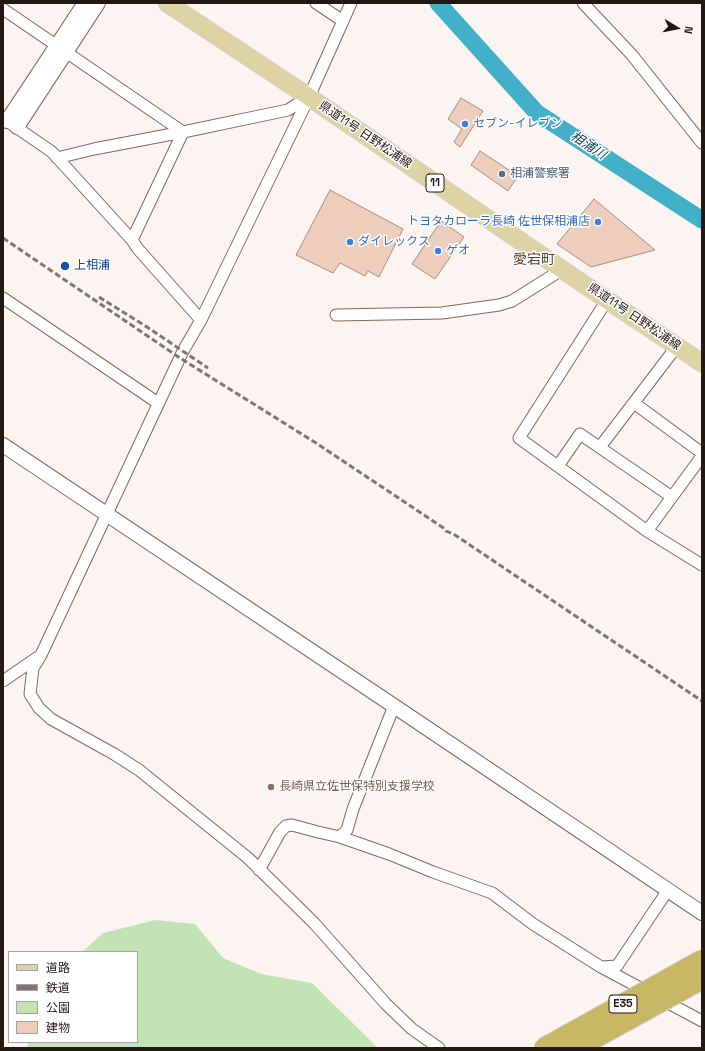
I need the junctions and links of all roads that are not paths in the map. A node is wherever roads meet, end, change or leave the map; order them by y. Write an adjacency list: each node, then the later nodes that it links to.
1 (85, 3): 9 (street)
2 (98, 3): 9 (street)
3 (167, 3): 10 (main road, 県道11号 日野松浦線 / 11)
4 (316, 3): 8 (street)
5 (351, 3): 8 (street)
6 (583, 3): 13 (street)
7 (3, 9): 9 (street)
8 (342, 21): 10 (street)
9 (62, 49): 11 (street); 12 (street)
10 (309, 97): 12 (street); 16 (main road, 県道11号 日野松浦線 / 11); 20 (street)
11 (9, 122): 14 (street)
12 (183, 132): 14 (street); 15 (street)
13 (702, 142)
14 (57, 158): 15 (street)
15 (132, 240): 20 (street)
16 (563, 270): 18 (main road, 県道11号 日野松浦線 / 11); 19 (street)
17 (3, 298): 23 (street)
18 (607, 300): 21 (main road, 県道11号 日野松浦線 / 11); 28 (street)
19 (336, 316)
20 (201, 320): 23 (street)
21 (677, 346): 22 (main road, 県道11号 日野松浦線 / 11); 24 (street)
22 (702, 363)
23 (158, 403): 30 (street)
24 (634, 403): 26 (street); 27 (street)
25 (3, 445): 30 (street)
26 (600, 447): 28 (street); 29 (street)
27 (702, 454): 29 (street)
28 (558, 466): 31 (street)
29 (672, 497): 31 (street)
30 (108, 515): 33 (street); 35 (street)
31 (647, 531): 32 (street)
32 (702, 565)
33 (41, 655): 34 (street); 37 (street)
34 (4, 680)
35 (394, 706): 36 (street); 38 (street)
36 (340, 837): 37 (street); 41 (street)
37 (259, 870): 44 (street)
38 (668, 890): 39 (street); 41 (street)
39 (702, 913)
40 (702, 960): 45 (highway, E35, bridge)
41 (601, 966): 43 (street)
42 (702, 979): 46 (highway, E35, bridge)
43 (702, 1021)
44 (439, 1048)
45 (544, 1048)
46 (577, 1048)

